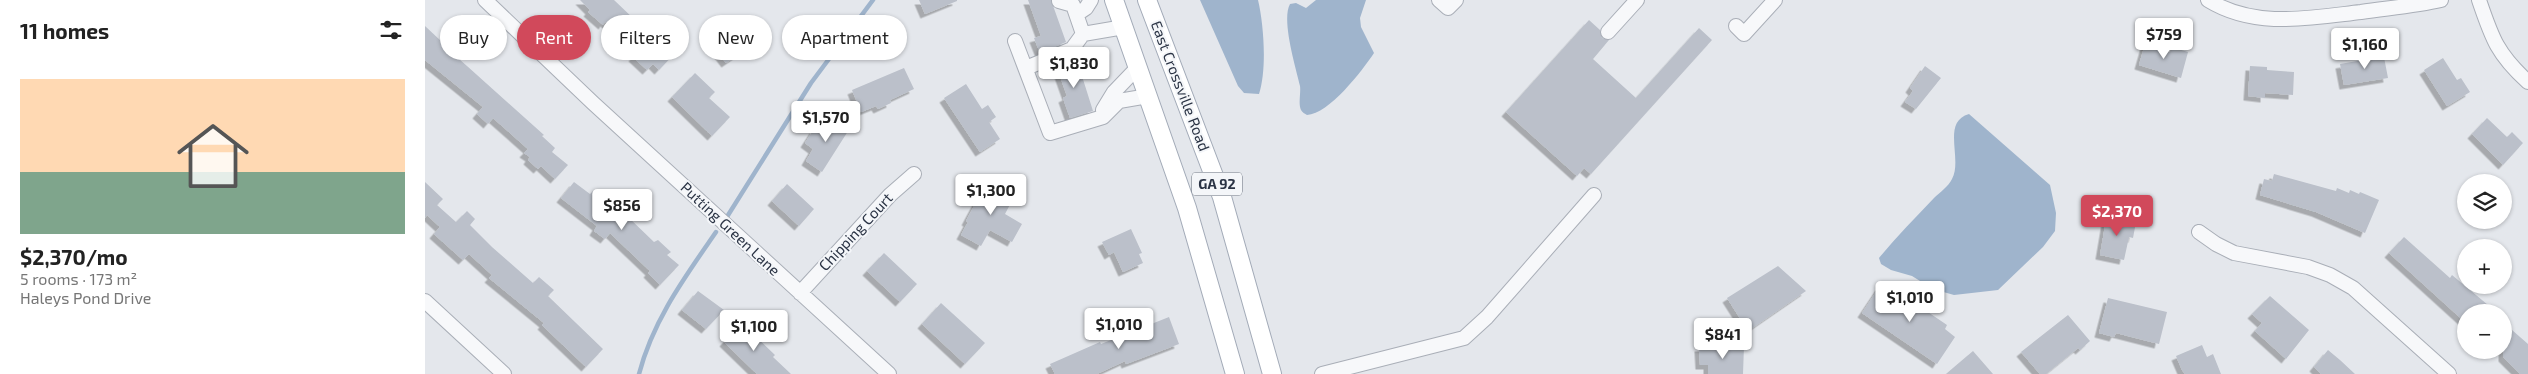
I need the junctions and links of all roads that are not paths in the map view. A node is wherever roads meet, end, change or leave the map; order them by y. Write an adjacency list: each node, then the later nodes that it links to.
1 (485, 0): 27 (street, Putting Green Lane)
2 (1091, 0): 13 (street)
3 (1114, 0): 15 (main road, GA 92)
4 (1147, 0): 32 (main road, East Crossville Road / GA 92)
5 (1439, 0): 6 (street)
6 (1455, 0)
7 (1637, 0): 16 (street)
8 (1775, 0): 14 (street)
9 (2208, 0): 10 (street)
10 (2441, 0)
11 (2479, 0): 21 (street)
12 (1059, 1): 13 (street)
13 (1077, 14): 17 (street)
14 (1736, 26)
15 (1124, 27): 17 (street); 19 (main road, GA 92)
16 (1607, 32)
17 (1083, 34): 20 (street)
18 (1015, 41): 20 (street)
19 (1138, 67): 22 (main road, GA 92); 23 (street)
20 (1026, 68): 23 (street)
21 (2528, 82)
22 (1148, 96): 23 (street); 31 (main road, GA 92)
23 (1097, 119)
24 (914, 174): 27 (street, Chipping Court)
25 (1594, 195): 33 (street)
26 (2199, 232): 34 (street)
27 (800, 293): 30 (street, Putting Green Lane)
28 (425, 301): 29 (street)
29 (504, 374)
30 (889, 374)
31 (1235, 374)
32 (1272, 374)
33 (1322, 374)
34 (2449, 374)

